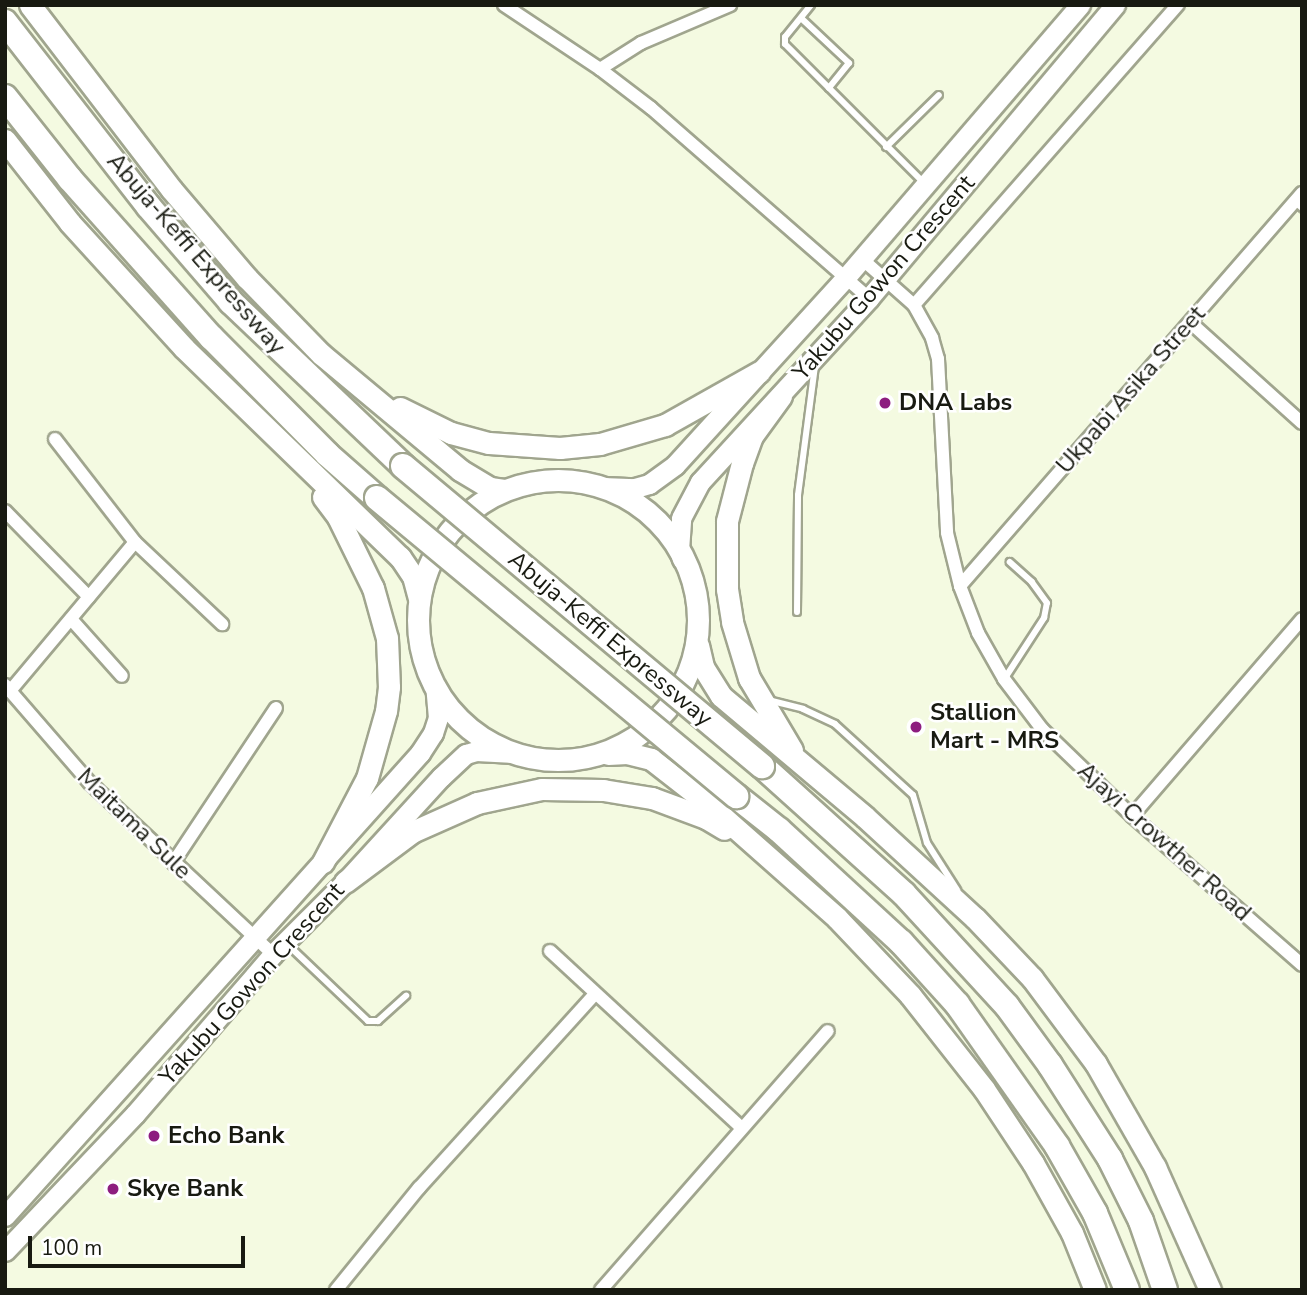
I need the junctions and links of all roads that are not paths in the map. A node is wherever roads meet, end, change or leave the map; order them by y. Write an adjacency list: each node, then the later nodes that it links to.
1 (30, 5): 24 (highway, Abuja-Keffi Expressway)
2 (503, 5): 10 (street)
3 (730, 5): 10 (street)
4 (811, 5): 8 (lane)
5 (1080, 5): 16 (main road, Yakubu Gowon Crescent)
6 (1115, 5): 20 (main road, Yakubu Gowon Crescent)
7 (1178, 5): 22 (street)
8 (800, 18): 11 (lane); 11 (lane)
9 (5, 22): 74 (highway, Abuja-Keffi Expressway, bridge)
10 (600, 69): 19 (street)
11 (829, 88): 15 (lane)
12 (939, 95): 15 (lane)
13 (5, 97): 73 (highway, Abuja-Keffi Expressway, bridge)
14 (5, 140): 30 (highway)
15 (886, 147): 16 (lane)
16 (926, 185): 18 (main road, Yakubu Gowon Crescent)
17 (1299, 201): 23 (street, Ukpabi Asika Street)
18 (862, 259): 19 (main road, Yakubu Gowon Crescent); 20 (street, Ajayi Crowther Road)
19 (846, 277): 21 (street); 26 (main road, Yakubu Gowon Crescent)
20 (884, 280): 21 (main road, Yakubu Gowon Crescent); 22 (street, Ajayi Crowther Road)
21 (869, 298): 25 (main road, Yakubu Gowon Crescent)
22 (914, 305): 37 (street, Ajayi Crowther Road)
23 (1191, 323): 28 (street); 37 (street, Ukpabi Asika Street)
24 (321, 354): 26 (highway); 32 (highway, Abuja-Keffi Expressway)
25 (816, 357): 27 (main road, Yakubu Gowon Crescent); 40 (lane)
26 (759, 372): 31 (main road, Yakubu Gowon Crescent)
27 (781, 396): 35 (main road, Yakubu Gowon Crescent); 49 (highway)
28 (1302, 423)
29 (55, 439): 34 (street)
30 (292, 456): 39 (highway); 56 (highway)
31 (602, 487): 32 (highway); 35 (highway)
32 (504, 490): 39 (highway)
33 (5, 511): 38 (street)
34 (135, 542): 38 (street); 43 (street)
35 (682, 559): 44 (highway)
36 (1010, 562): 46 (lane)
37 (960, 586): 46 (street, Ajayi Crowther Road)
38 (89, 597): 41 (street)
39 (419, 599): 47 (highway)
40 (797, 612)
41 (71, 619): 45 (street); 48 (street)
42 (1302, 619): 54 (street)
43 (222, 624)
44 (698, 630): 52 (highway); 53 (highway)
45 (122, 676)
46 (1004, 680): 54 (street, Ajayi Crowther Road)
47 (435, 686): 51 (highway); 56 (main road, Yakubu Gowon Crescent)
48 (8, 688): 57 (street, Maitama Sule)
49 (761, 698): 53 (highway); 59 (lane)
50 (276, 708): 57 (street)
51 (514, 753): 52 (highway); 58 (main road, Yakubu Gowon Crescent)
52 (599, 755): 55 (highway)
53 (800, 764): 59 (highway)
54 (1132, 816): 63 (street, Ajayi Crowther Road)
55 (761, 850): 58 (highway); 72 (highway)
56 (323, 862): 60 (main road, Yakubu Gowon Crescent)
57 (173, 863): 60 (street, Maitama Sule)
58 (345, 882): 61 (main road, Yakubu Gowon Crescent)
59 (975, 918): 75 (highway)
60 (255, 939): 61 (street, Maitama Sule); 68 (main road, Yakubu Gowon Crescent)
61 (279, 948): 65 (lane); 69 (main road, Yakubu Gowon Crescent)
62 (550, 951): 64 (street)
63 (1302, 965)
64 (594, 995): 67 (street); 70 (street)
65 (406, 996)
66 (828, 1031): 67 (street)
67 (742, 1128): 71 (street)
68 (5, 1216)
69 (5, 1251)
70 (336, 1290)
71 (601, 1290)
72 (1095, 1290)
73 (1128, 1290)
74 (1165, 1290)
75 (1210, 1290)

